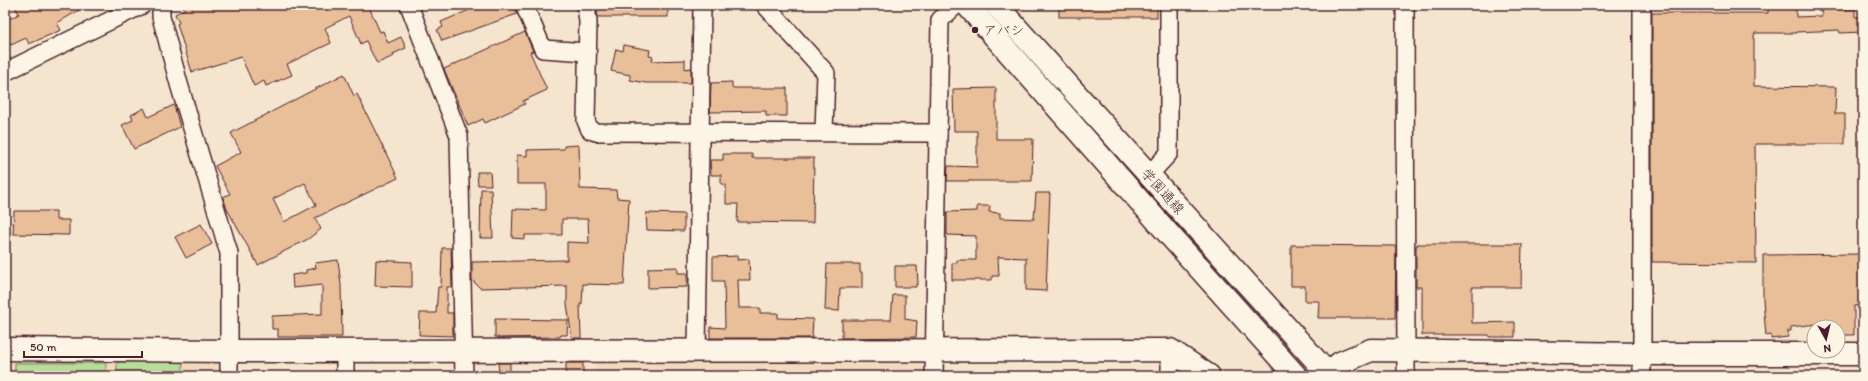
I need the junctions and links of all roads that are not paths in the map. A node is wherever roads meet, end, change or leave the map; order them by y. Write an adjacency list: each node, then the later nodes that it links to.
1 (142, 5): 15 (street)
2 (161, 5): 26 (street)
3 (409, 5): 21 (street)
4 (524, 5): 14 (street)
5 (586, 5): 14 (street)
6 (702, 5): 16 (street)
7 (765, 5): 17 (street)
8 (956, 5): 18 (street)
9 (967, 5): 37 (street, 学園通線)
10 (996, 5): 19 (street, 学園通線)
11 (1169, 5): 19 (street)
12 (1405, 5): 25 (street)
13 (1642, 5): 28 (street)
14 (587, 52): 16 (street)
15 (5, 72)
16 (700, 131): 17 (street); 22 (street)
17 (824, 132): 18 (street)
18 (938, 133): 23 (street)
19 (1149, 175): 30 (street, 学園通線)
20 (5, 349): 26 (street)
21 (464, 350): 22 (street); 27 (street); 33 (street)
22 (698, 350): 23 (street)
23 (934, 350): 24 (street); 34 (street)
24 (1170, 350): 35 (street); 36 (street)
25 (1406, 350): 28 (street); 30 (street); 38 (street)
26 (229, 351): 27 (street); 31 (street)
27 (345, 351): 32 (street)
28 (1642, 354): 29 (street); 39 (street)
29 (1863, 354)
30 (1328, 375)
31 (229, 376)
32 (346, 376)
33 (464, 376)
34 (934, 376)
35 (1170, 376)
36 (1209, 376)
37 (1296, 376)
38 (1406, 376)
39 (1642, 376)

